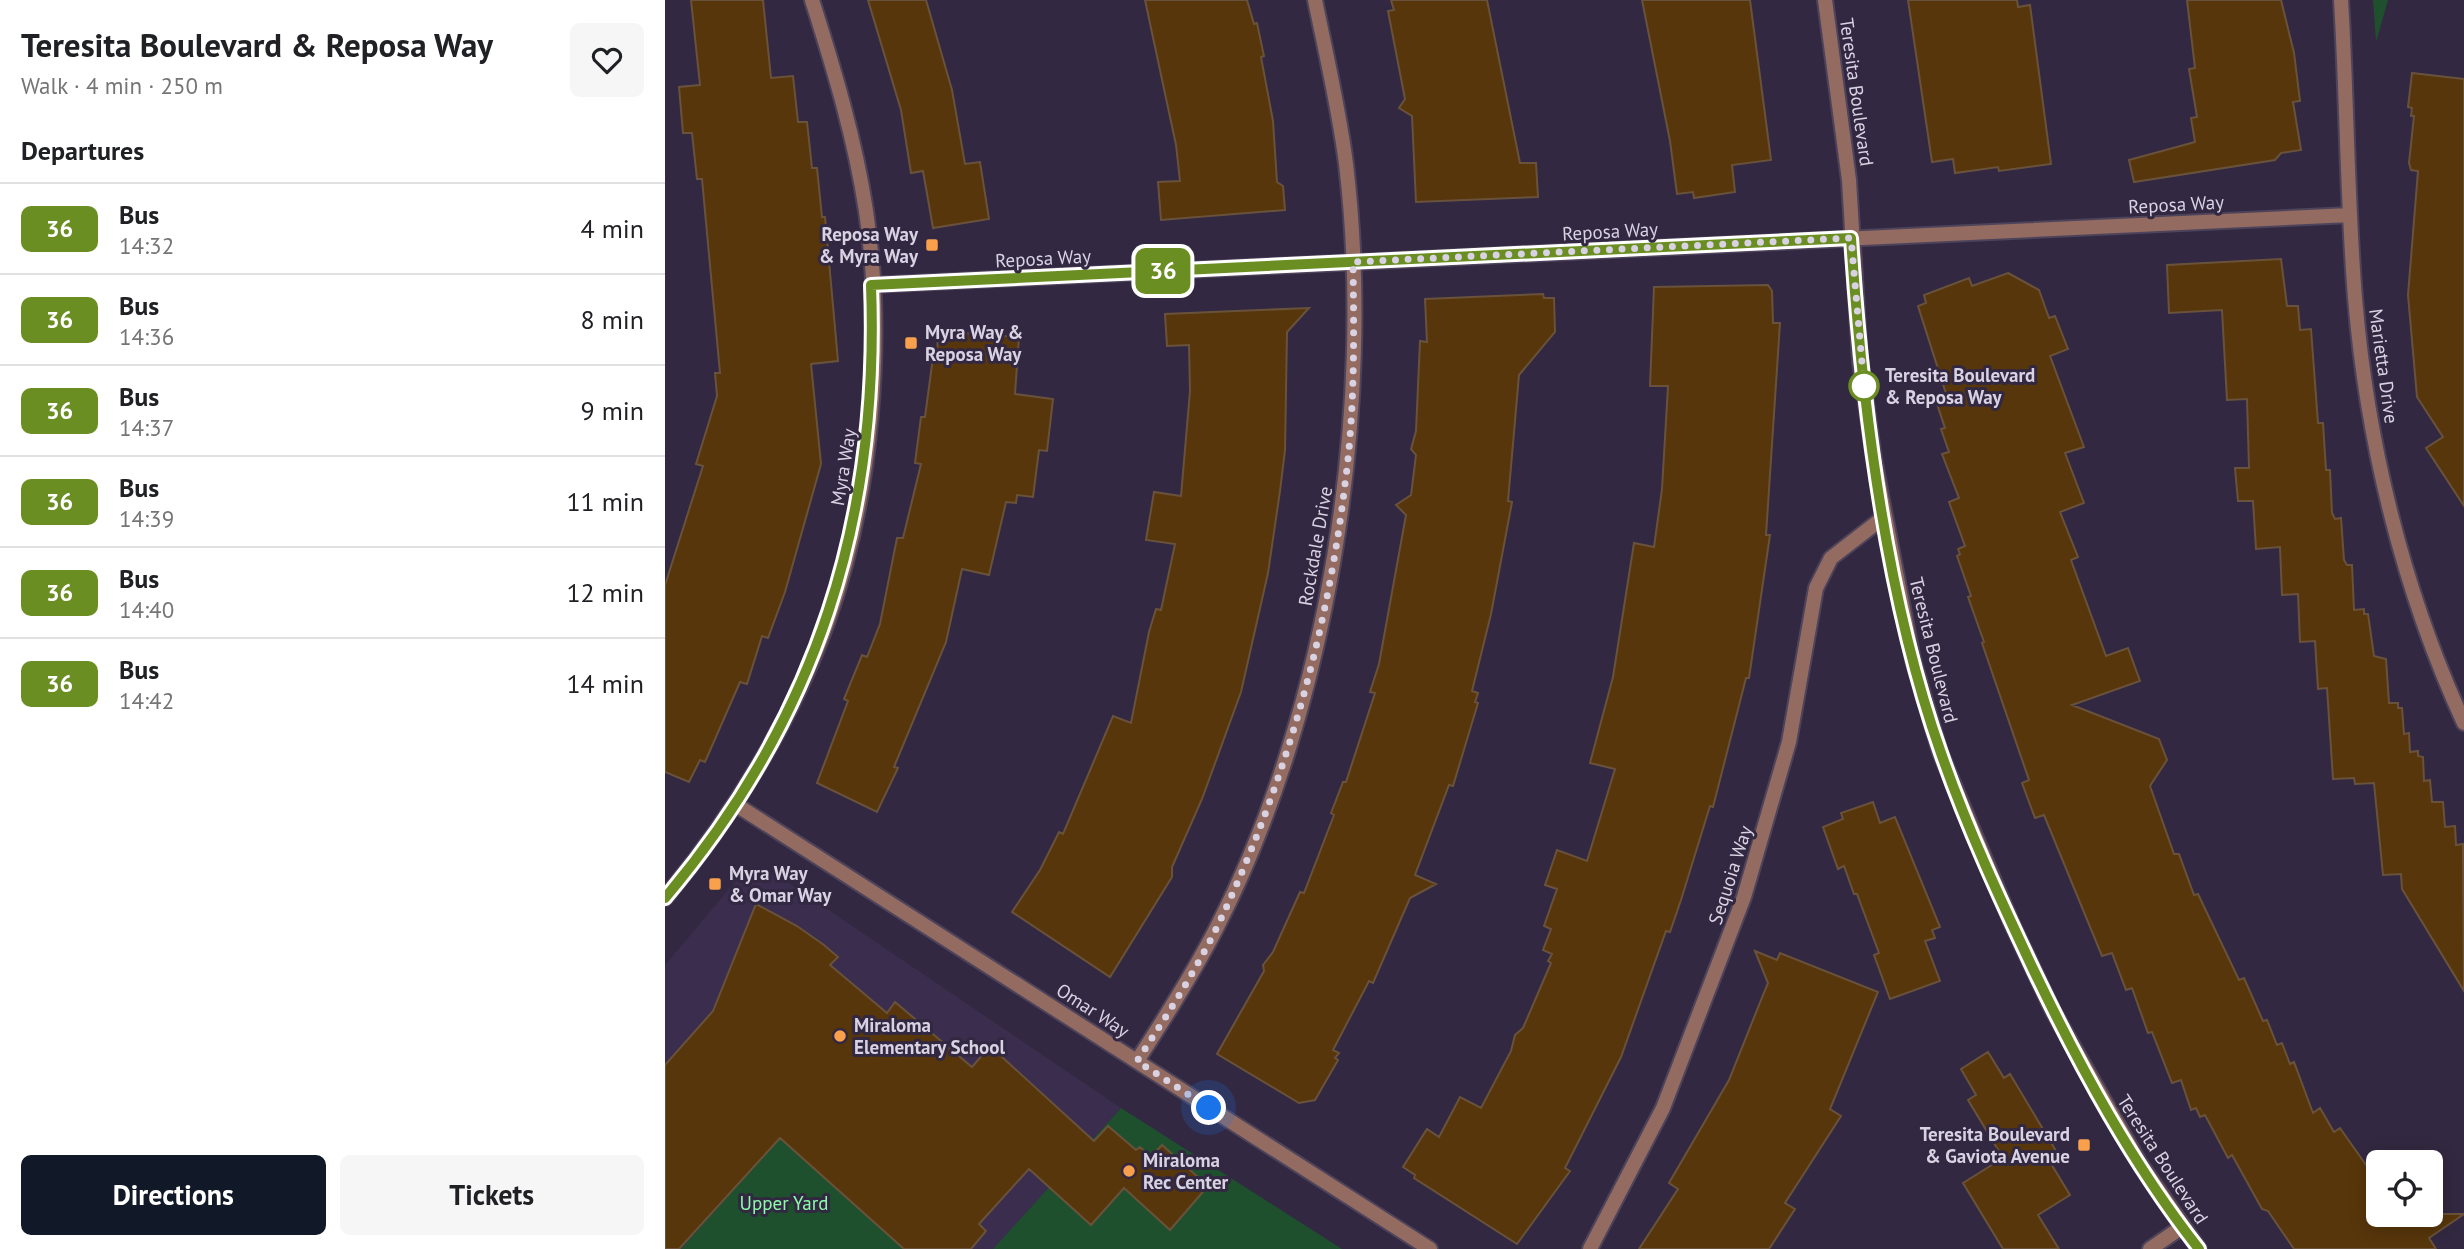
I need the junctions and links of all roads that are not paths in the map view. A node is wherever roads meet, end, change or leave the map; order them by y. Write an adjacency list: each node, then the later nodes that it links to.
1 (812, 0): 8 (street, Myra Way)
2 (1315, 0): 7 (street, Rockdale Drive)
3 (1825, 0): 6 (street, Teresita Boulevard)
4 (2341, 0): 5 (street, Marietta Drive)
5 (2350, 215): 6 (street, Reposa Way); 10 (street, Marietta Drive)
6 (1851, 238): 7 (street, Reposa Way); 9 (street, Teresita Boulevard)
7 (1353, 262): 8 (street, Reposa Way); 13 (street, Rockdale Drive)
8 (871, 285): 11 (street, Myra Way)
9 (1884, 517): 14 (street, Teresita Boulevard); 16 (street, Sequoia Way)
10 (2464, 723)
11 (735, 804): 12 (street, Myra Way); 13 (street, Omar Way)
12 (665, 898)
13 (1137, 1061): 15 (street, Omar Way)
14 (2182, 1227): 17 (street); 18 (street, Teresita Boulevard)
15 (1430, 1249)
16 (1590, 1249)
17 (2150, 1249)
18 (2199, 1249)

